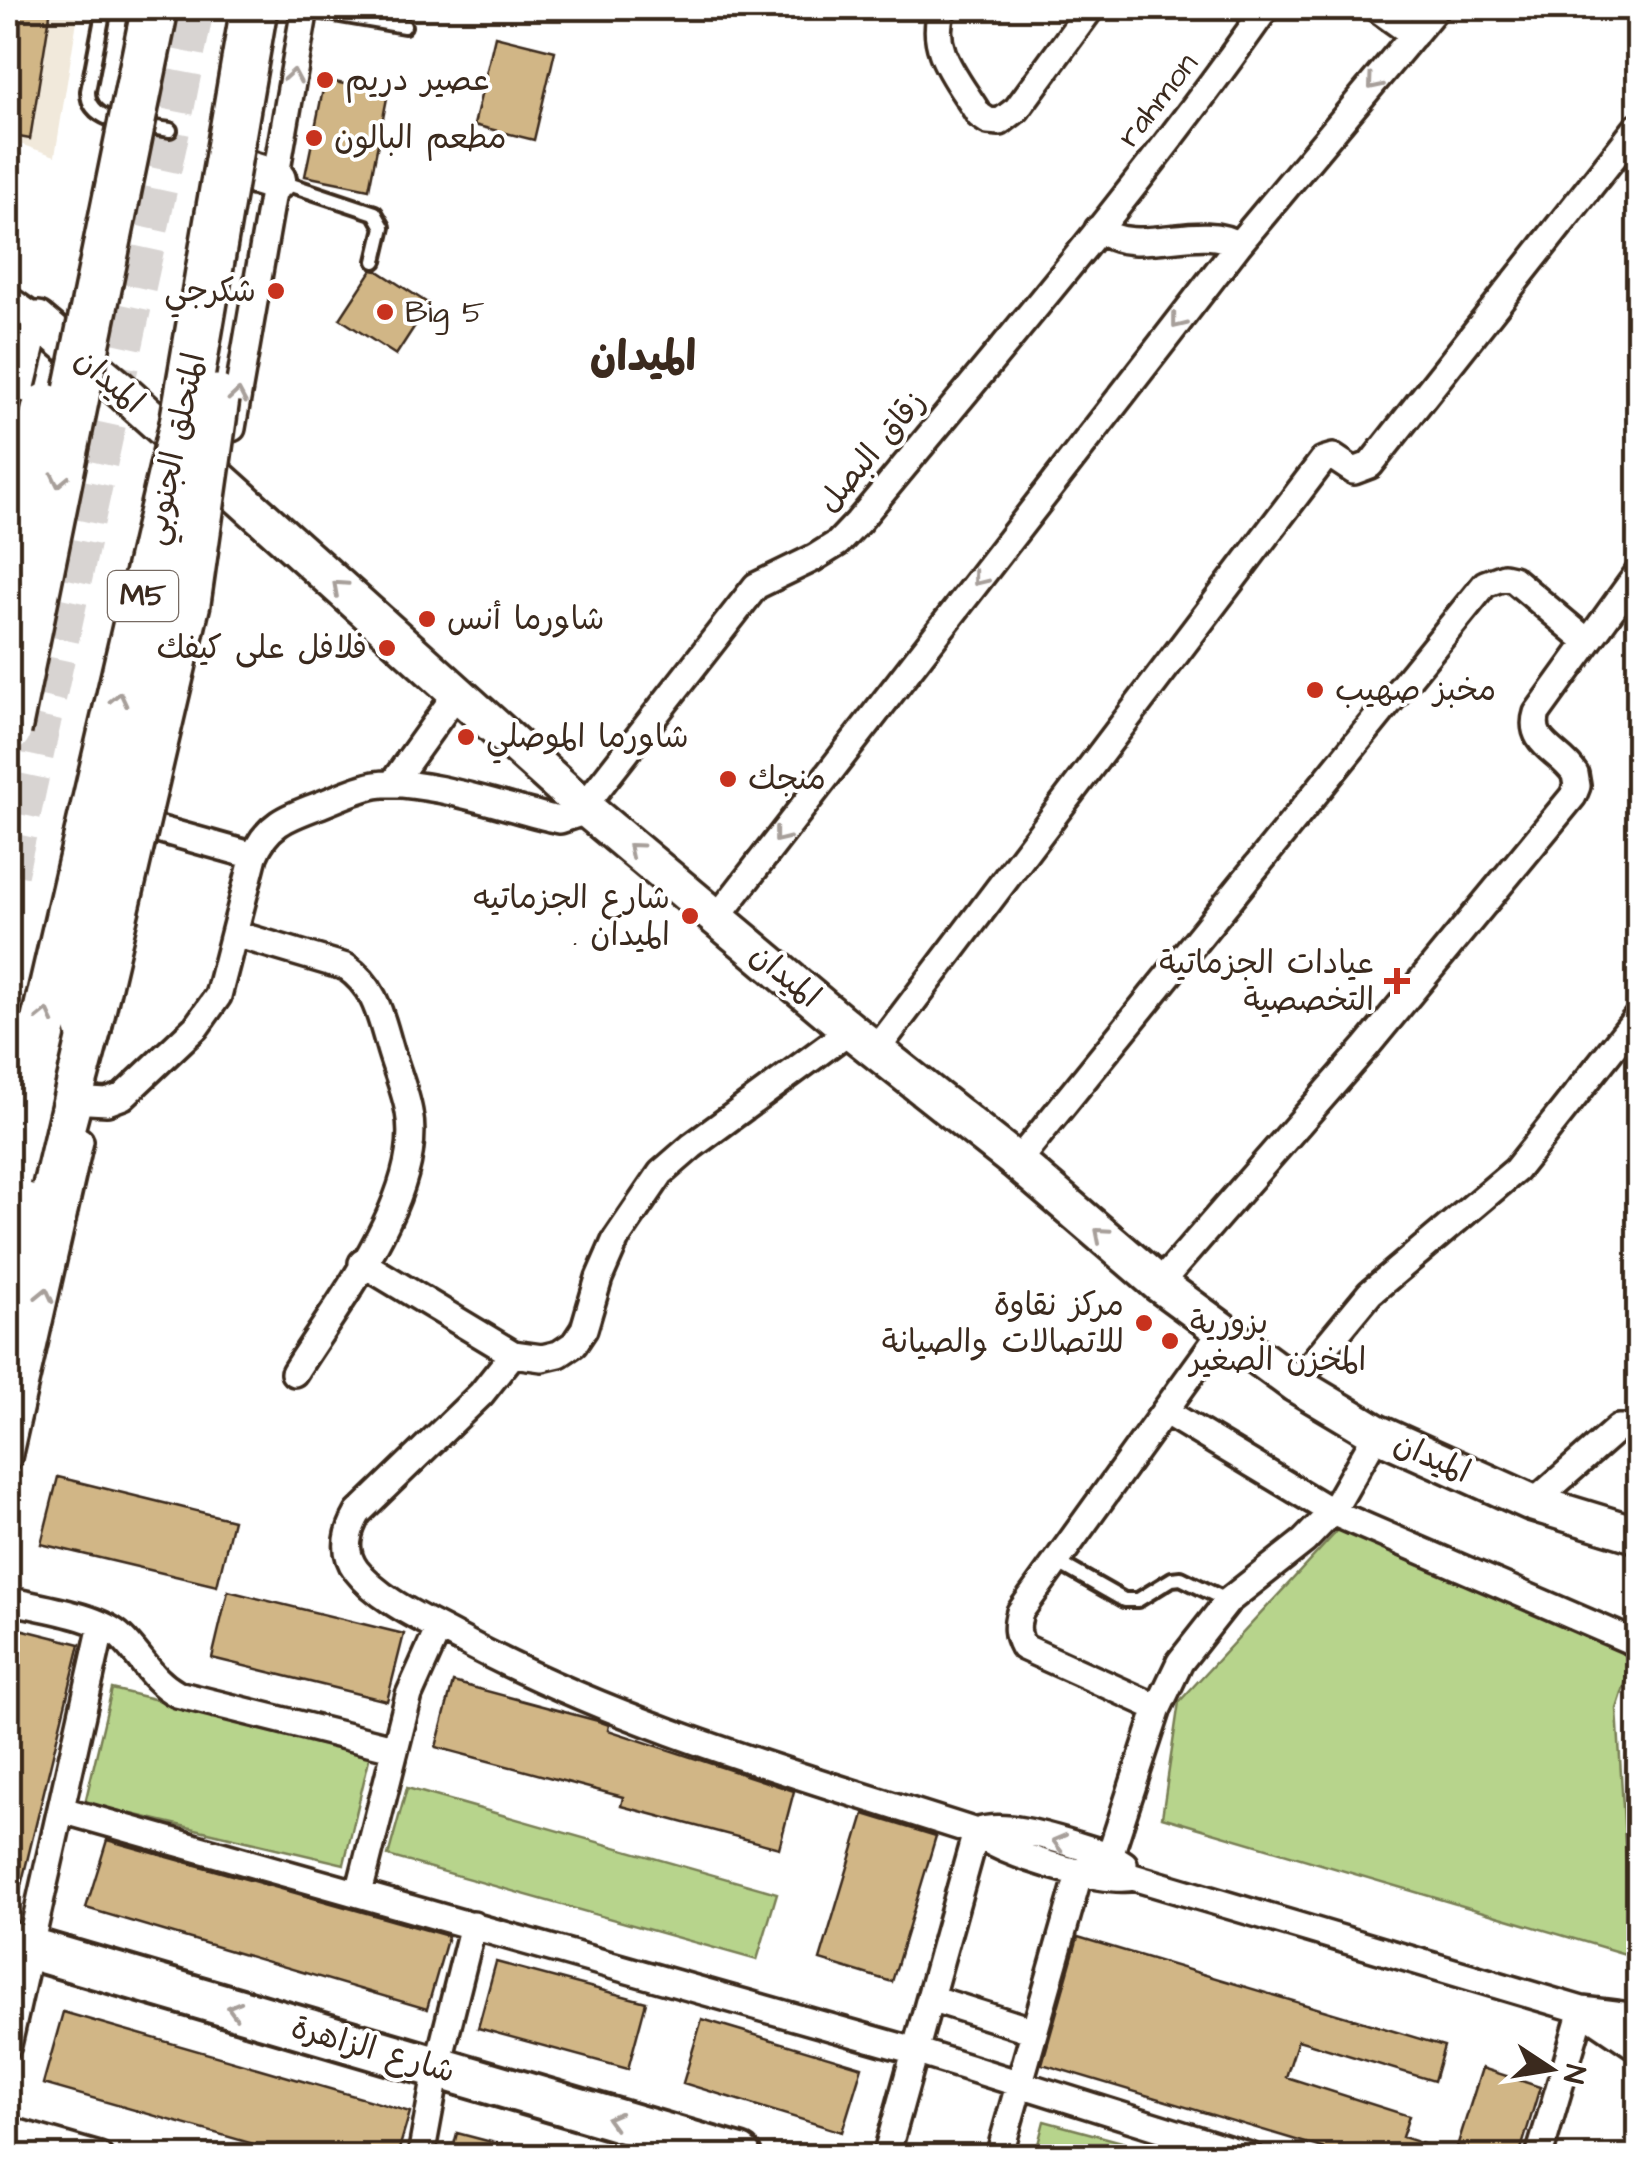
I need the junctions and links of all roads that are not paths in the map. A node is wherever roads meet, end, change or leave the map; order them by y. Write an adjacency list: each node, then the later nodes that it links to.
1 (104, 8): 13 (lane)
2 (155, 8): 13 (highway, bridge)
3 (254, 8): 14 (highway, المتحلق الجنوبي / M5, bridge)
4 (305, 8): 10 (lane); 14 (street, one-way to 4)
5 (943, 8): 6 (street)
6 (1090, 8)
7 (1266, 8): 15 (street, rahmon)
8 (1376, 8): 11 (street)
9 (1436, 8): 11 (street)
10 (404, 26)
11 (1414, 35): 16 (street, one-way to 16)
12 (1638, 126): 35 (street)
13 (151, 129): 22 (highway, bridge); 26 (highway, one-way to 26, bridge)
14 (247, 172): 17 (lane); 21 (street, one-way to 14); 38 (highway, المتحلق الجنوبي / M5, one-way to 14, bridge); 41 (highway, bridge)
15 (1098, 229): 16 (street); 29 (street, زقاق البصل)
16 (1238, 245): 32 (street, one-way to 32)
17 (375, 260)
18 (8, 298): 19 (street, الميدان)
19 (38, 320): 20 (street); 21 (street, الميدان)
20 (8, 444)
21 (223, 482): 25 (street, الميدان, one-way to 21); 30 (street)
22 (8, 555)
23 (1638, 573): 24 (street)
24 (1588, 642): 37 (street); 40 (street)
25 (457, 693): 27 (street); 29 (street, الميدان)
26 (8, 730)
27 (392, 784): 29 (street); 31 (street)
28 (86, 807): 30 (street)
29 (585, 808): 32 (street, الميدان, one-way to 29)
30 (151, 827): 31 (street); 36 (street)
31 (254, 856): 33 (street)
32 (716, 919): 35 (street, الميدان)
33 (235, 934): 36 (street); 39 (street)
34 (1638, 1016): 45 (street)
35 (864, 1039): 37 (street, الميدان); 43 (street)
36 (89, 1102): 49 (street, one-way to 36)
37 (1016, 1162): 40 (street, الميدان, one-way to 37)
38 (8, 1179)
39 (362, 1264): 43 (street); 44 (street)
40 (1159, 1284): 42 (street, الميدان)
41 (8, 1328)
42 (1223, 1330): 45 (street, الميدان); 46 (street)
43 (513, 1354): 57 (street)
44 (294, 1373)
45 (1295, 1384): 48 (street, الميدان)
46 (1166, 1412): 51 (street); 53 (street)
47 (1638, 1428): 50 (street)
48 (1377, 1433): 50 (street, الميدان); 51 (street)
49 (8, 1458)
50 (1534, 1503): 52 (street, الميدان)
51 (1332, 1512): 55 (street); 58 (street)
52 (1638, 1536)
53 (1057, 1562): 55 (lane); 59 (street)
54 (8, 1600): 56 (street)
55 (1228, 1602): 59 (street)
56 (102, 1625): 60 (street); 61 (street)
57 (438, 1628): 60 (street); 62 (street)
58 (1638, 1644)
59 (1158, 1708): 63 (street)
60 (394, 1748): 66 (street)
61 (62, 1810): 66 (street); 68 (street)
62 (976, 1832): 63 (street, one-way to 62); 64 (street); 69 (street)
63 (1110, 1855): 65 (street)
64 (1080, 1871): 65 (street); 72 (street)
65 (1133, 1877): 70 (street)
66 (359, 1893): 67 (street)
67 (473, 1925): 75 (street); 76 (street)
68 (18, 1945): 73 (street); 76 (main road, شارع الزاهرة, one-way to 68)
69 (930, 1998): 72 (street); 75 (street)
70 (1582, 2010): 71 (street); 74 (street); 85 (street)
71 (1638, 2017)
72 (1034, 2031): 77 (street)
73 (8, 2046)
74 (1638, 2048)
75 (915, 2051): 77 (street); 82 (street)
76 (438, 2069): 80 (street); 81 (main road, شارع الزاهرة, one-way to 76)
77 (1020, 2083): 83 (street); 84 (street)
78 (8, 2130): 79 (street)
79 (99, 2156)
80 (422, 2156)
81 (740, 2156)
82 (886, 2156)
83 (999, 2156)
84 (1250, 2156)
85 (1539, 2156)

